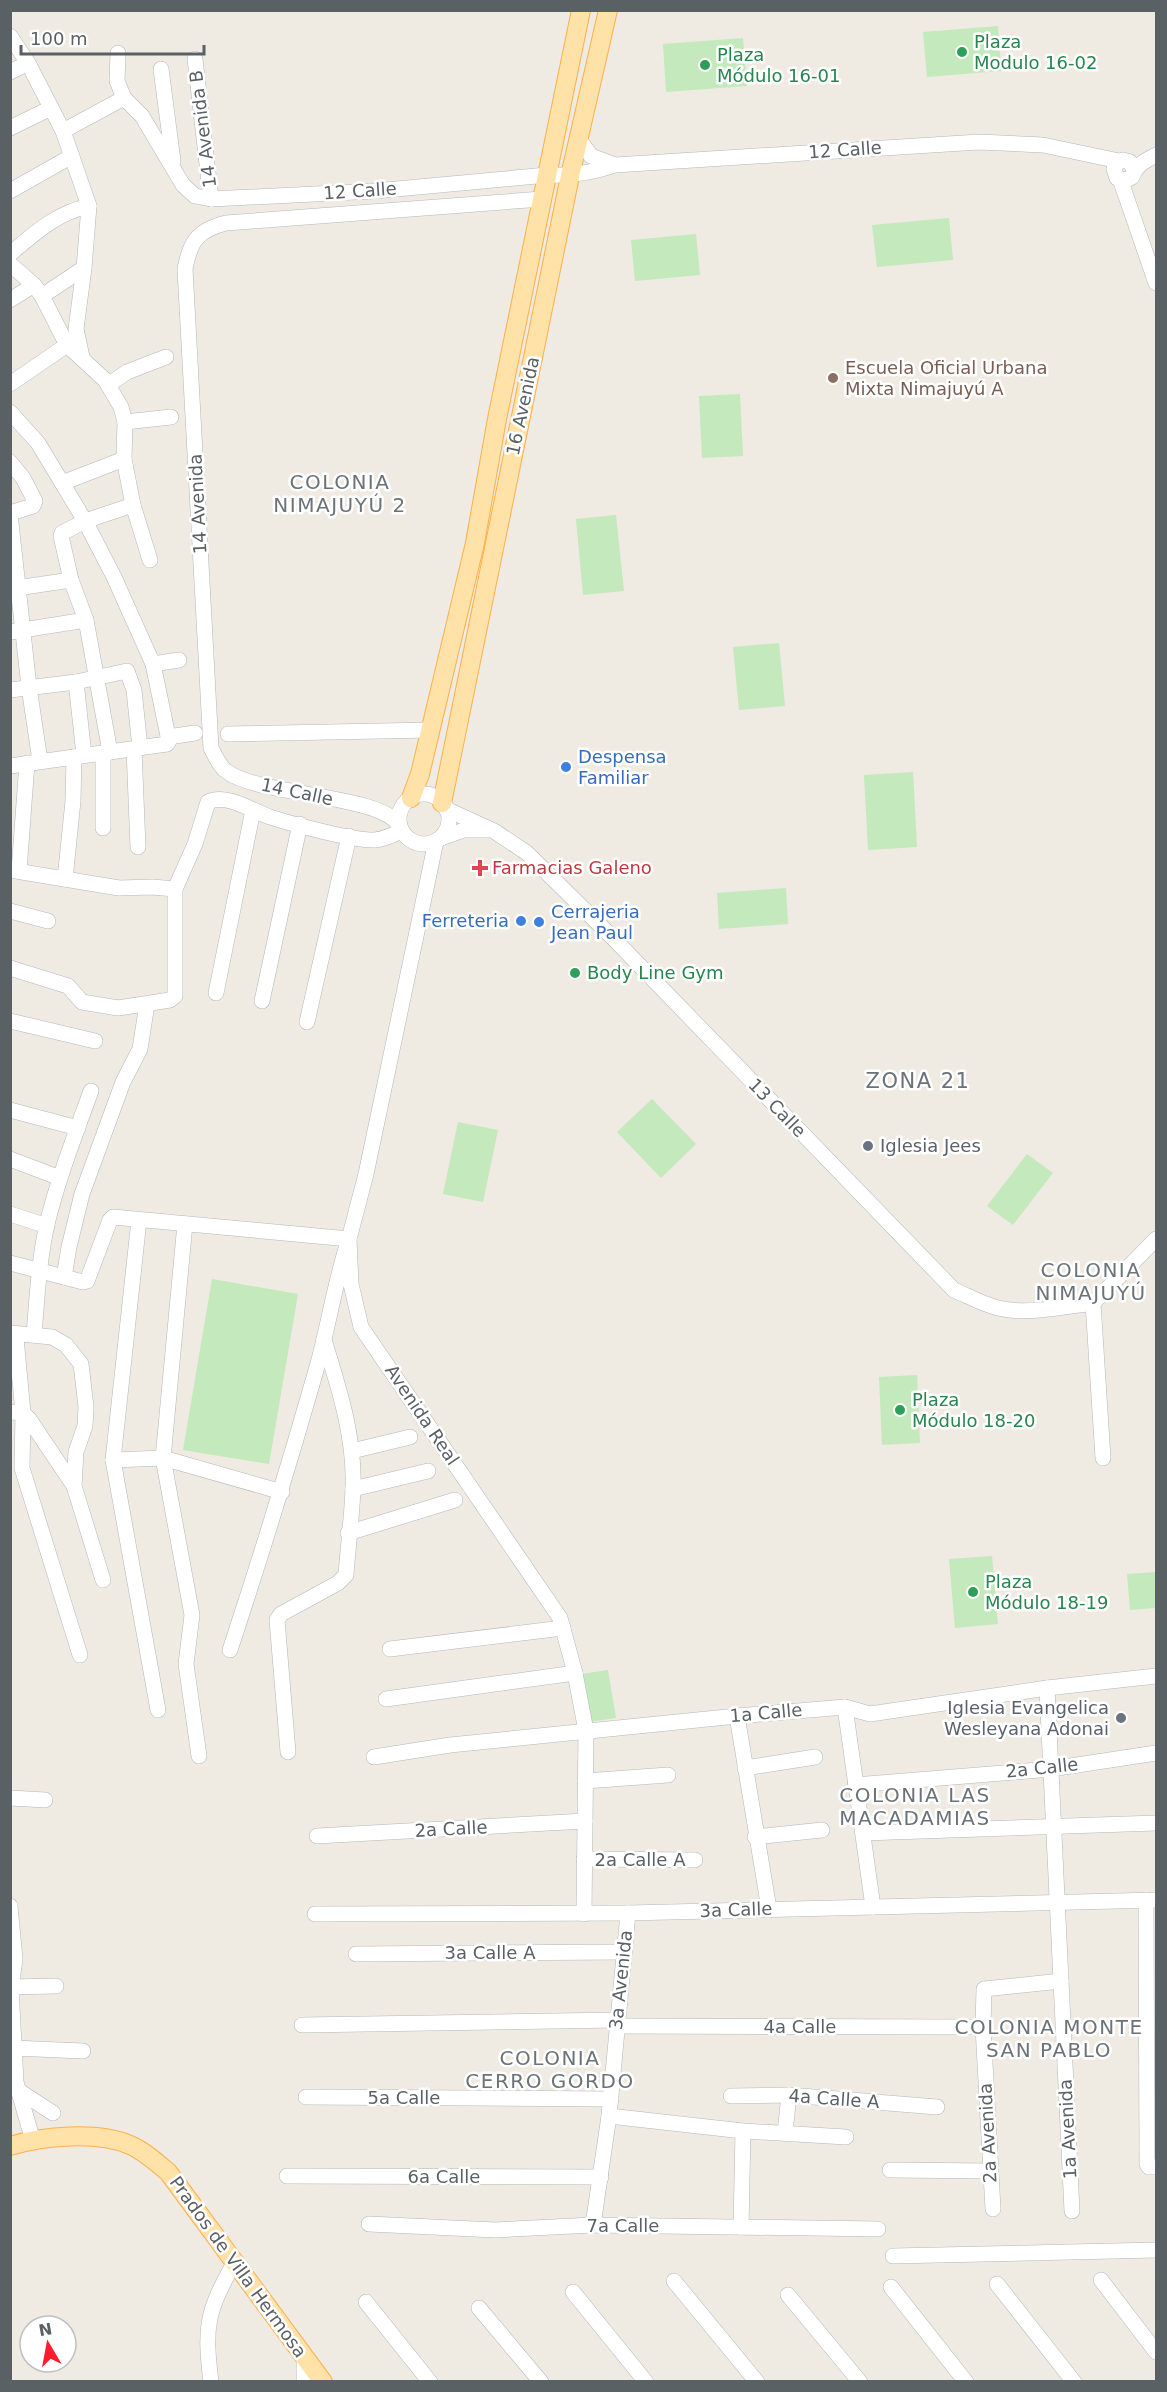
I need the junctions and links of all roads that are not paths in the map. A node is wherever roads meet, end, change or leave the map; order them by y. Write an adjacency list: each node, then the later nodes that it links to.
1 (581, 10): 19 (main road, 16 Avenida)
2 (608, 10): 13 (main road, 16 Avenida)
3 (10, 36): 6 (street)
4 (118, 53): 9 (street)
5 (195, 59): 22 (street, 14 Avenida B)
6 (28, 63): 8 (street); 10 (street)
7 (161, 69): 17 (street)
8 (10, 72)
9 (124, 98): 12 (street); 17 (street)
10 (51, 108): 11 (street); 12 (street)
11 (10, 128)
12 (63, 131): 15 (street)
13 (578, 138): 16 (street, 12 Calle); 20 (main road, 16 Avenida)
14 (1156, 154): 18 (street)
15 (72, 156): 21 (street); 24 (street)
16 (615, 165): 18 (street, 12 Calle); 20 (street, 12 Calle)
17 (174, 167): 22 (street)
18 (1124, 171): 29 (street)
19 (547, 175): 20 (street, 12 Calle); 22 (street, 12 Calle); 23 (main road, 16 Avenida)
20 (570, 176): 68 (main road, 16 Avenida)
21 (10, 191)
22 (211, 199)
23 (542, 200): 25 (street, 12 Calle); 57 (main road, 16 Avenida)
24 (89, 206): 26 (street); 28 (street)
25 (198, 236): 66 (street, 14 Avenida)
26 (10, 254)
27 (10, 264): 30 (street)
28 (84, 268): 30 (street); 33 (street)
29 (1156, 283)
30 (38, 290): 31 (street); 32 (street)
31 (10, 300)
32 (67, 345): 33 (street); 35 (street)
33 (82, 357): 36 (street)
34 (166, 357): 36 (street)
35 (10, 384)
36 (108, 385): 39 (street)
37 (10, 412): 42 (street)
38 (171, 417): 39 (street)
39 (125, 422): 40 (street)
40 (124, 459): 42 (street); 43 (street)
41 (10, 462): 44 (street)
42 (62, 483): 45 (street)
43 (133, 505): 45 (street); 46 (street)
44 (10, 514): 48 (street)
45 (86, 521): 47 (street); 52 (street)
46 (150, 560)
47 (71, 580): 48 (street); 49 (street)
48 (14, 589): 50 (street)
49 (86, 620): 50 (street); 53 (street)
50 (16, 631): 55 (street)
51 (179, 660): 52 (street)
52 (153, 664): 60 (street)
53 (98, 677): 54 (street); 61 (street); 62 (street)
54 (76, 682): 55 (street); 63 (street)
55 (29, 687): 56 (street); 64 (street)
56 (10, 690)
57 (431, 730): 59 (street); 67 (main road, 16 Avenida)
58 (195, 733): 60 (street)
59 (228, 734)
60 (168, 737): 61 (street)
61 (137, 749): 62 (street); 77 (street)
62 (107, 753): 63 (street); 72 (street)
63 (79, 756): 64 (street); 79 (street)
64 (33, 762): 65 (street); 78 (street)
65 (10, 766)
66 (226, 771): 69 (street, 14 Calle)
67 (408, 800): 68 (street); 69 (street, 14 Calle); 74 (street)
68 (444, 806): 73 (street, 13 Calle); 76 (street)
69 (375, 807): 74 (street, 14 Calle)
70 (253, 810): 71 (street); 80 (street); 85 (street)
71 (300, 824): 75 (street); 86 (street)
72 (103, 828)
73 (494, 831): 76 (street); 105 (street, 13 Calle)
74 (404, 833): 75 (street); 76 (street); 81 (street, Avenida Real)
75 (349, 836): 89 (street)
76 (438, 839): 81 (street, Avenida Real)
77 (138, 847)
78 (15, 870): 79 (street)
79 (65, 879): 80 (street)
80 (175, 889): 87 (street)
81 (425, 900): 100 (street, Avenida Real)
82 (10, 911): 83 (street)
83 (48, 921)
84 (10, 968): 87 (street)
85 (216, 993)
86 (262, 1001)
87 (147, 1004): 104 (street)
88 (10, 1021): 90 (street)
89 (307, 1022)
90 (95, 1041)
91 (90, 1091): 93 (street)
92 (10, 1110): 93 (street)
93 (78, 1128): 95 (street)
94 (10, 1159): 95 (street)
95 (60, 1178): 99 (street)
96 (10, 1214): 99 (street)
97 (139, 1220): 98 (street); 104 (street); 114 (street)
98 (185, 1224): 100 (street); 112 (street)
99 (47, 1226): 103 (street)
100 (349, 1239): 108 (street); 122 (street, Avenida Real)
101 (1156, 1239): 105 (street)
102 (11, 1266): 103 (street)
103 (40, 1271): 104 (street); 106 (street)
104 (64, 1277)
105 (1093, 1303): 113 (street)
106 (34, 1335): 107 (street); 116 (street)
107 (13, 1336): 109 (street)
108 (324, 1340): 111 (street); 118 (street)
109 (17, 1412): 116 (street); 125 (street)
110 (410, 1437): 111 (street)
111 (352, 1451): 117 (street)
112 (163, 1458): 114 (street); 118 (street); 136 (street)
113 (1103, 1458)
114 (113, 1461): 131 (street)
115 (428, 1471): 117 (street)
116 (74, 1486): 121 (street)
117 (353, 1489): 120 (street)
118 (282, 1492): 124 (street)
119 (455, 1500): 120 (street)
120 (348, 1533): 134 (street)
121 (103, 1580)
122 (563, 1628): 123 (street); 126 (street, Avenida Real)
123 (390, 1649)
124 (230, 1650)
125 (80, 1655)
126 (575, 1673): 129 (street); 133 (street, Avenida Real)
127 (1156, 1676): 128 (street, 1a Calle)
128 (1047, 1688): 130 (street, 1a Calle); 140 (street)
129 (386, 1700)
130 (844, 1707): 132 (street, 1a Calle); 143 (street)
131 (158, 1710)
132 (737, 1716): 133 (street, 1a Calle); 139 (street)
133 (586, 1731): 137 (street, 1a Calle); 142 (street, Avenida Real)
134 (288, 1752)
135 (1156, 1753): 140 (street, 2a Calle)
136 (199, 1756)
137 (374, 1757)
138 (815, 1757): 139 (street)
139 (745, 1768): 152 (street)
140 (1051, 1768): 143 (street, 2a Calle); 148 (street)
141 (668, 1775): 142 (street)
142 (585, 1781): 146 (street, Avenida Real)
143 (855, 1785): 150 (street)
144 (10, 1798): 145 (street)
145 (45, 1800)
146 (585, 1821): 151 (street, 2a Calle); 153 (street, Avenida Real)
147 (1156, 1823): 148 (street)
148 (1054, 1826): 150 (street); 156 (street)
149 (822, 1830): 152 (street)
150 (862, 1833): 158 (street)
151 (317, 1836)
152 (755, 1837): 159 (street)
153 (584, 1859): 154 (street, 2a Calle A); 162 (street, Avenida Real)
154 (695, 1860)
155 (1151, 1900): 156 (street, 3a Calle); 186 (street)
156 (1057, 1902): 158 (street, 3a Calle); 166 (street, 1a Avenida)
157 (10, 1906): 163 (street)
158 (873, 1907): 159 (street, 3a Calle)
159 (769, 1909): 160 (street, 3a Calle)
160 (628, 1913): 162 (street, 3a Calle); 164 (street, 3a Avenida)
161 (315, 1914): 162 (street, 3a Calle)
162 (584, 1914)
163 (11, 1925): 168 (street)
164 (624, 1952): 165 (street, 3a Calle A); 169 (street, 3a Avenida)
165 (356, 1954)
166 (1061, 1981): 171 (street, 2a Avenida); 192 (street, 1a Avenida)
167 (56, 1986): 168 (street)
168 (11, 1988): 172 (street)
169 (617, 2023): 170 (street, 4a Calle); 171 (street, 4a Calle); 178 (street, 3a Avenida)
170 (302, 2025)
171 (983, 2027): 188 (street, 2a Avenida)
172 (13, 2048): 173 (street); 174 (street)
173 (83, 2051)
174 (15, 2084): 180 (street); 185 (street)
175 (789, 2095): 176 (street, 4a Calle A); 179 (street, 4a Calle A); 183 (street)
176 (731, 2096)
177 (306, 2097): 178 (street, 5a Calle)
178 (611, 2099): 181 (street, 3a Avenida)
179 (937, 2107)
180 (53, 2113)
181 (609, 2116): 182 (street); 190 (street, 3a Avenida)
182 (743, 2132): 183 (street); 195 (street)
183 (785, 2133): 184 (street)
184 (846, 2137)
185 (17, 2145): 199 (main road, Prados de Villa Hermosa)
186 (1152, 2166)
187 (890, 2170): 188 (street)
188 (990, 2171): 191 (street, 2a Avenida)
189 (287, 2176): 190 (street, 6a Calle)
190 (601, 2177): 194 (street, 3a Avenida)
191 (993, 2209)
192 (1072, 2211)
193 (369, 2224): 194 (street, 7a Calle)
194 (593, 2225): 195 (street, 7a Calle)
195 (741, 2227): 196 (street, 7a Calle)
196 (878, 2229)
197 (1156, 2250): 198 (street)
198 (893, 2256)
199 (234, 2263): 209 (main road, Prados de Villa Hermosa); 210 (street)
200 (1101, 2280): 208 (street)
201 (674, 2281): 216 (street)
202 (997, 2284): 219 (street)
203 (891, 2287): 218 (street)
204 (573, 2292): 215 (street)
205 (788, 2295): 217 (street)
206 (366, 2302): 213 (street)
207 (479, 2308): 214 (street)
208 (1156, 2352)
209 (304, 2357): 211 (street); 212 (main road, Prados de Villa Hermosa)
210 (211, 2382)
211 (304, 2382)
212 (323, 2382)
213 (430, 2382)
214 (541, 2382)
215 (646, 2382)
216 (757, 2382)
217 (860, 2382)
218 (966, 2382)
219 (1074, 2382)

